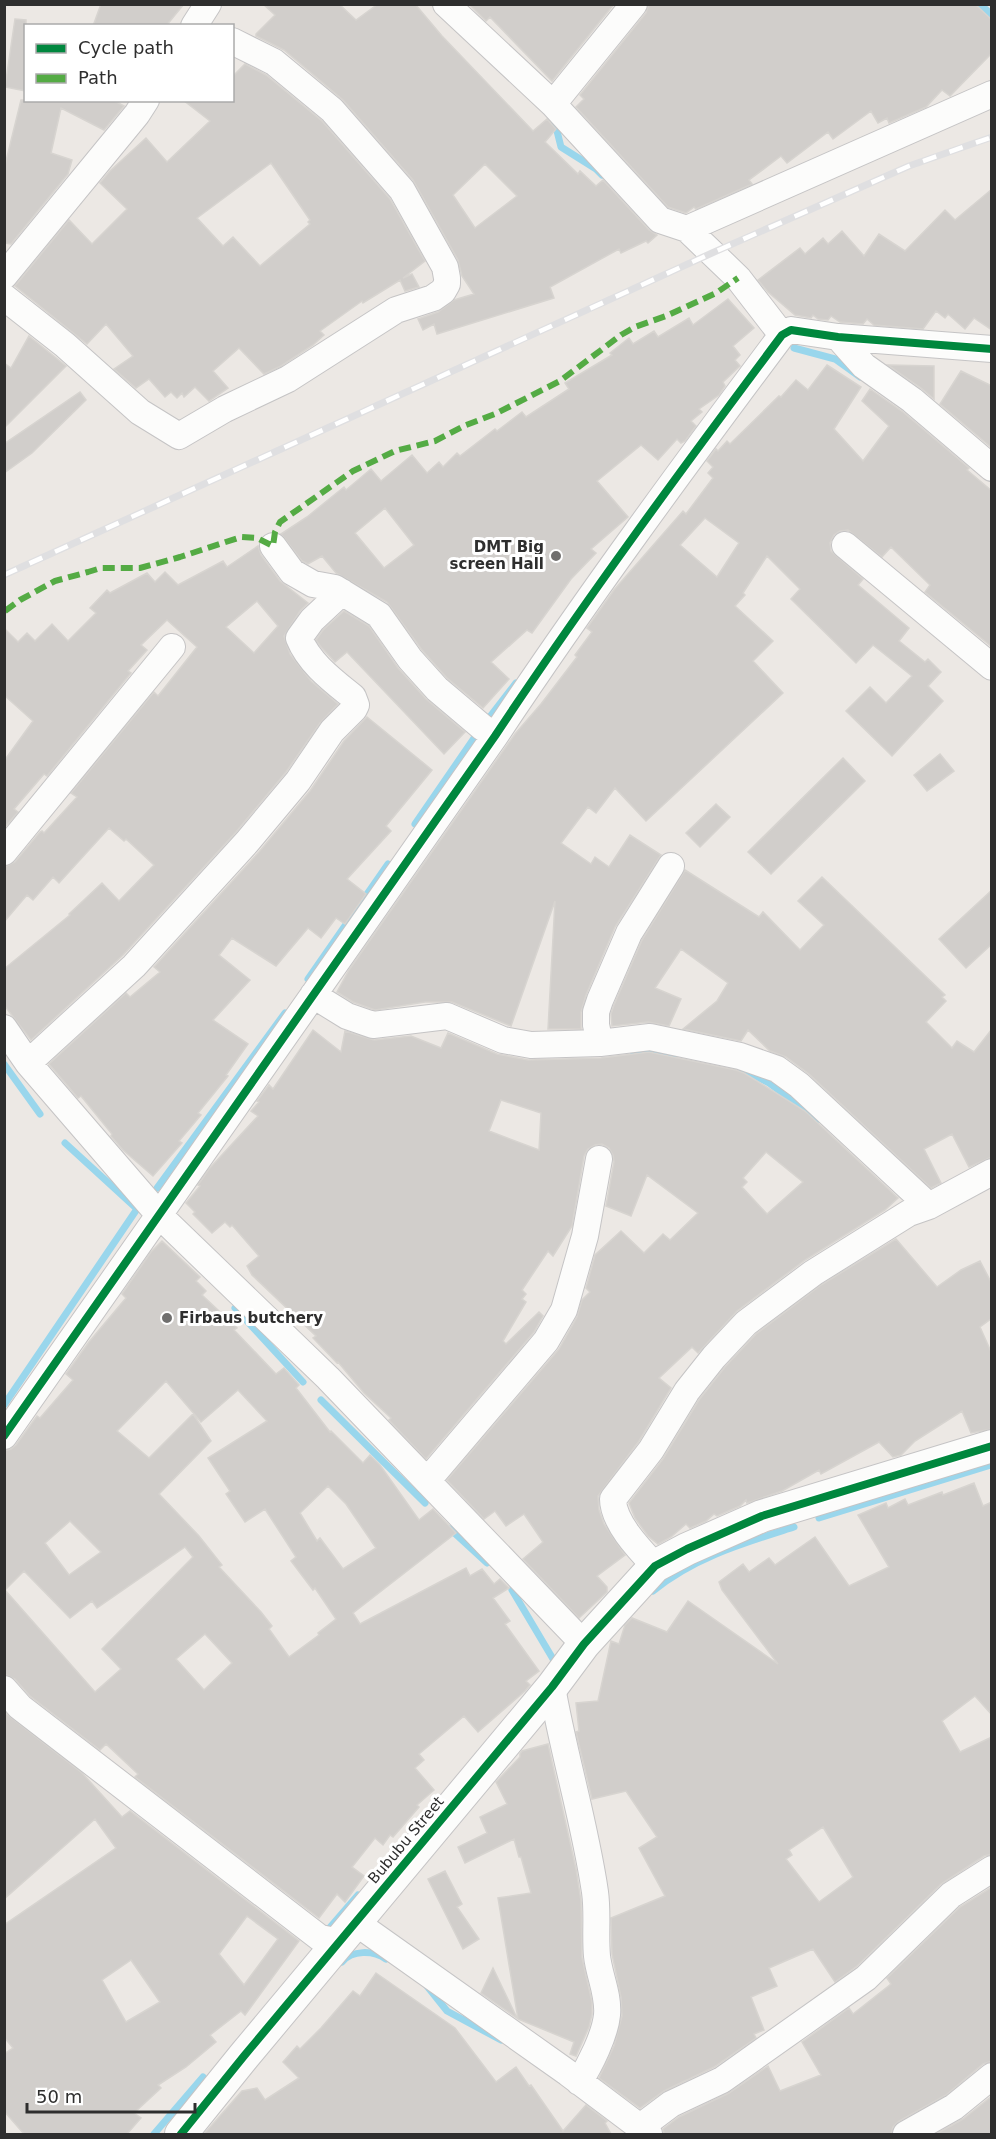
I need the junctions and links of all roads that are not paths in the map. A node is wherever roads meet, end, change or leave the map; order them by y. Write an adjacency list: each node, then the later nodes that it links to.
1 (208, 4): 4 (street)
2 (447, 4): 8 (street)
3 (634, 4): 8 (street)
4 (195, 24)
5 (234, 42): 11 (street)
6 (992, 93): 9 (street)
7 (145, 102): 10 (street)
8 (553, 104): 9 (street)
9 (687, 230): 12 (street)
10 (4, 276)
11 (4, 297)
12 (782, 334): 13 (street); 21 (street)
13 (838, 337): 14 (street); 15 (street)
14 (992, 349)
15 (992, 468)
16 (845, 545): 20 (street)
17 (273, 546): 18 (street)
18 (342, 592): 21 (street); 27 (street)
19 (172, 647): 22 (street)
20 (992, 667)
21 (495, 736): 24 (street)
22 (4, 852)
23 (671, 866): 26 (street)
24 (313, 995): 26 (street); 31 (street)
25 (4, 1028): 27 (street)
26 (600, 1043): 30 (street)
27 (28, 1063): 31 (street)
28 (599, 1159): 34 (street)
29 (992, 1172): 30 (street)
30 (929, 1206): 35 (street)
31 (160, 1216): 32 (street); 34 (street)
32 (4, 1436)
33 (992, 1446): 35 (street)
34 (427, 1481): 36 (street)
35 (654, 1566): 36 (street, Bububu Street)
36 (584, 1644): 37 (street, Bububu Street)
37 (552, 1687): 40 (street, Bububu Street); 42 (street)
38 (4, 1689): 40 (street)
39 (992, 1869): 43 (street)
40 (347, 1932): 42 (street); 44 (street, Bububu Street)
41 (992, 2076): 45 (street)
42 (579, 2082): 43 (street)
43 (644, 2131)
44 (181, 2134)
45 (906, 2134)

